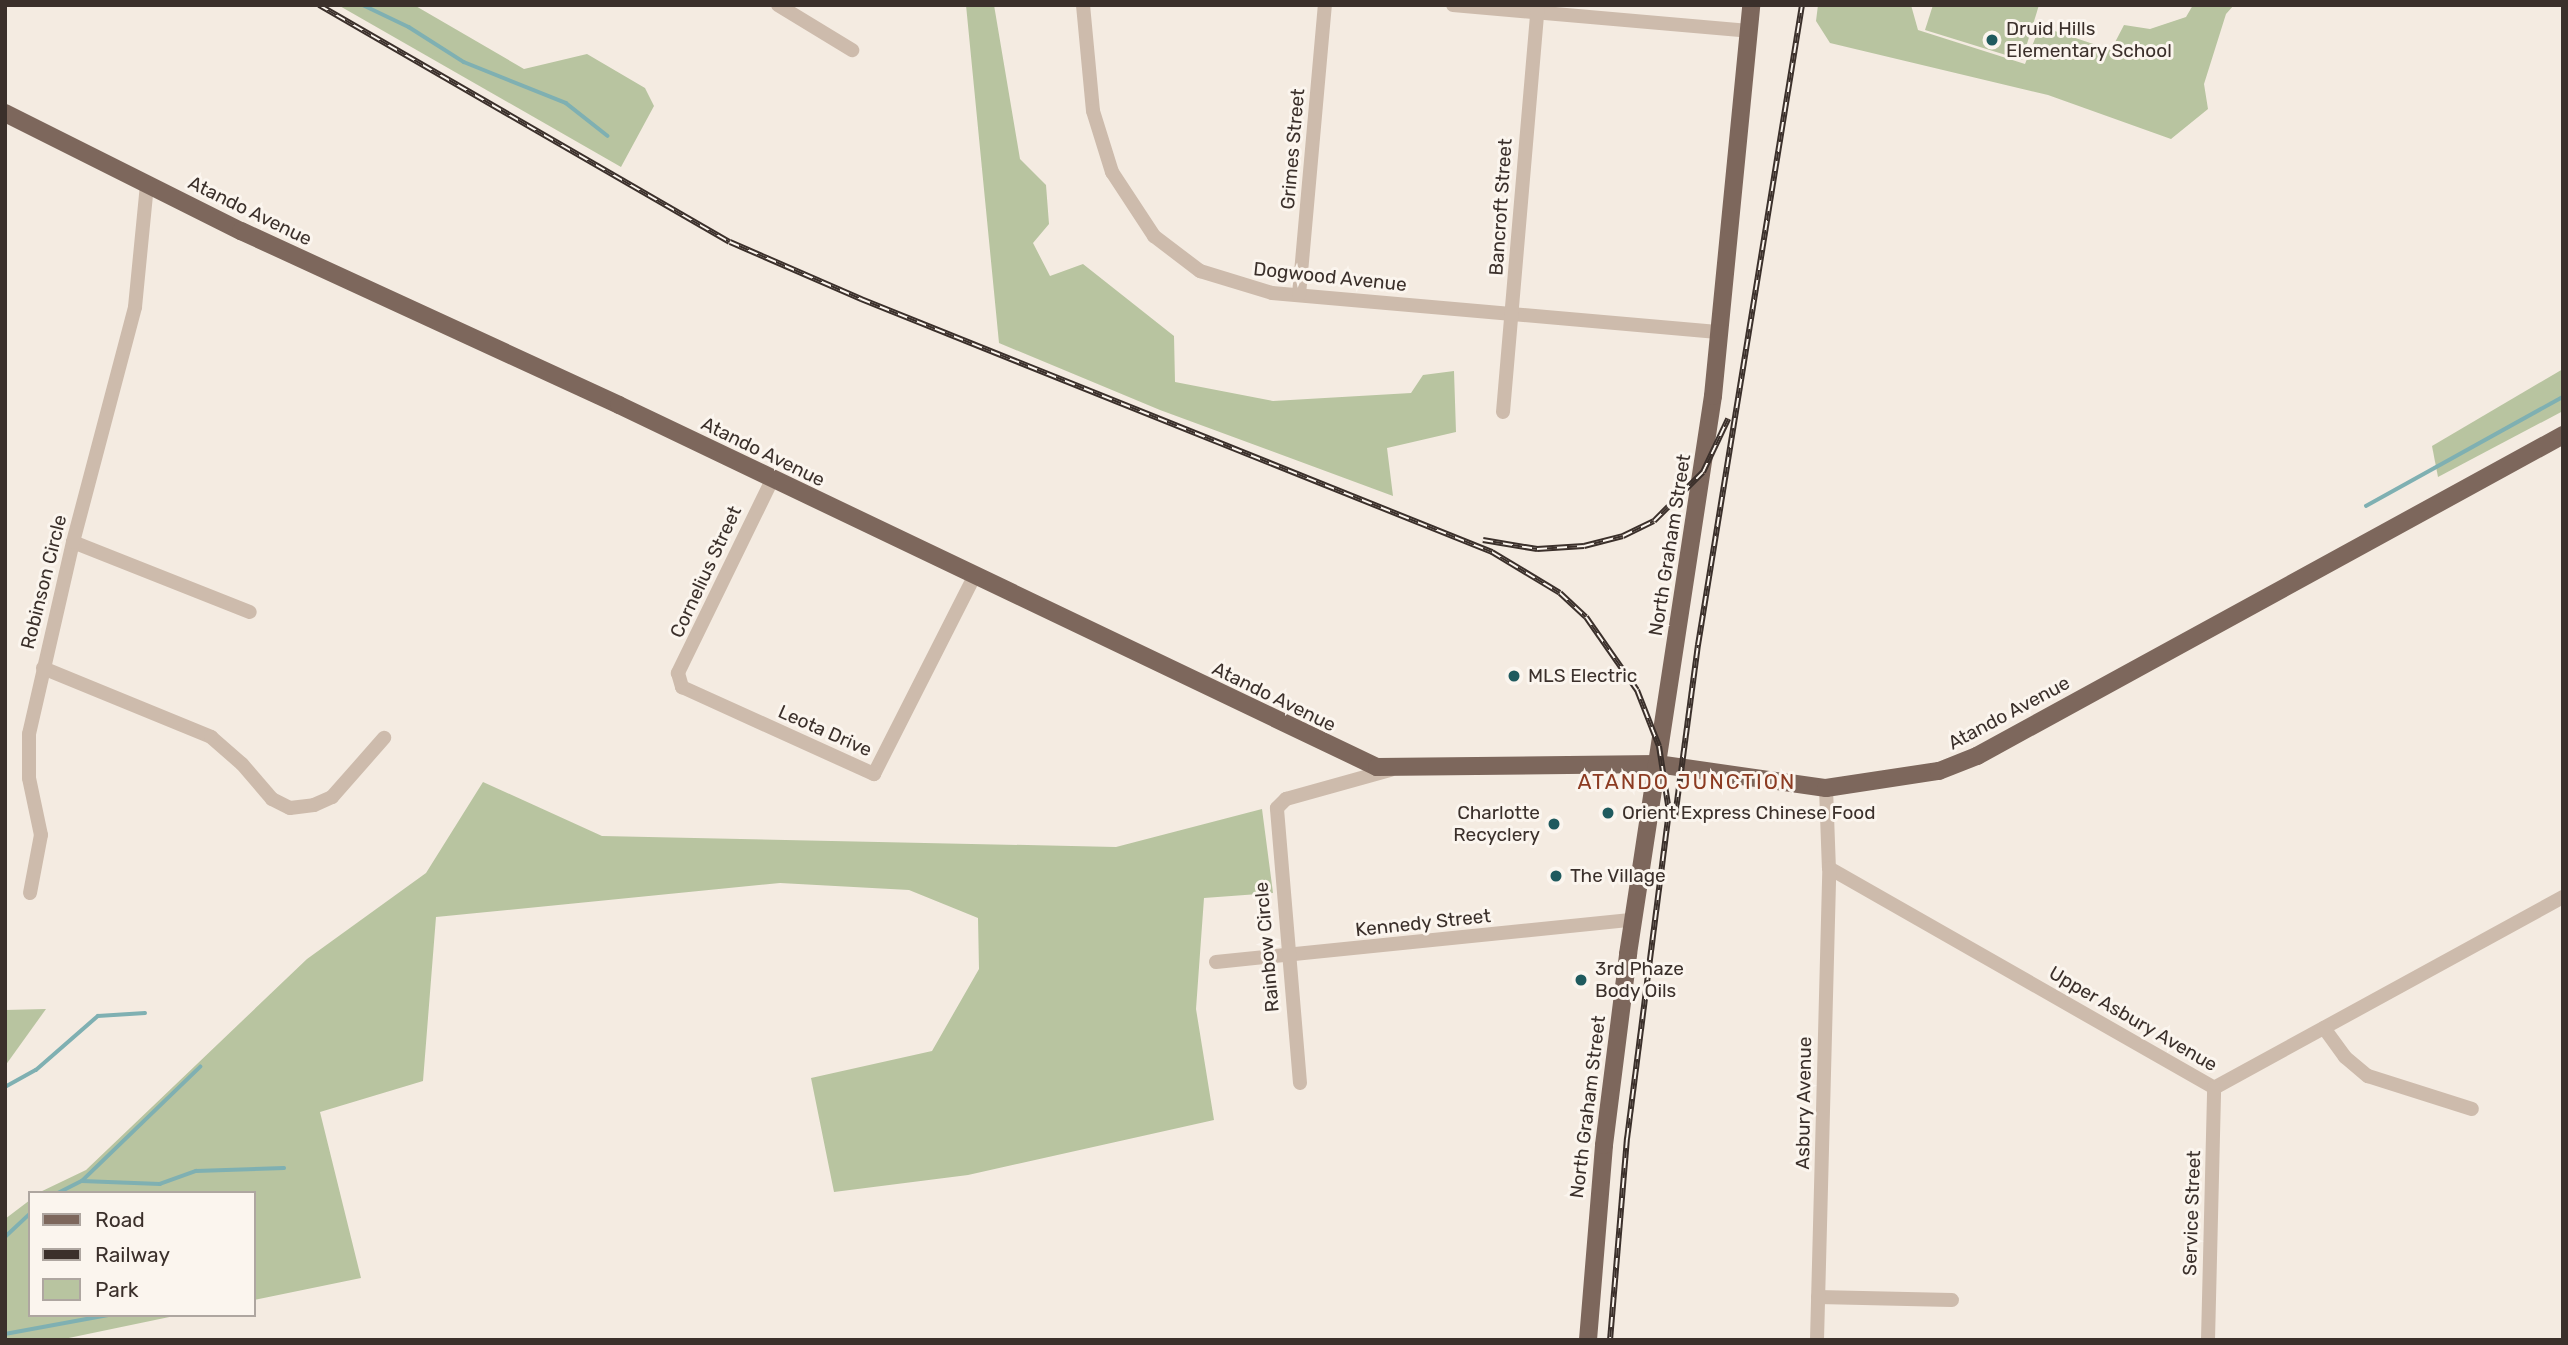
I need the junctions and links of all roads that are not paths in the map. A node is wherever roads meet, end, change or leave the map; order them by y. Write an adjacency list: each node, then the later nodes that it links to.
1 (779, 5): 8 (street)
2 (1083, 5): 11 (street, Dogwood Avenue)
3 (1325, 5): 11 (street, Grimes Street)
4 (1453, 5): 6 (street)
5 (1751, 5): 7 (main road, North Graham Street)
6 (1538, 9): 7 (street); 12 (street, Bancroft Street)
7 (1749, 31): 13 (main road, North Graham Street)
8 (852, 50)
9 (5, 113): 10 (main road, Atando Avenue)
10 (147, 184): 16 (main road, Atando Avenue); 17 (street, Robinson Circle)
11 (1299, 295): 12 (street, Dogwood Avenue)
12 (1512, 314): 13 (street, Dogwood Avenue); 14 (street, Bancroft Street)
13 (1720, 332): 23 (main road, North Graham Street)
14 (1503, 412)
15 (2563, 435): 25 (main road, Atando Avenue)
16 (772, 480): 18 (main road, Atando Avenue); 21 (street, Cornelius Street)
17 (72, 542): 19 (street); 20 (street, Robinson Circle)
18 (974, 577): 21 (street, Leota Drive); 24 (main road, Atando Avenue)
19 (250, 612)
20 (43, 668): 22 (street, Robinson Circle); 27 (street)
21 (677, 682)
22 (384, 738)
23 (1657, 764): 24 (main road, Atando Avenue); 25 (main road, Atando Avenue); 29 (main road, North Graham Street)
24 (1395, 769): 30 (street, Rainbow Circle)
25 (1826, 788): 26 (street)
26 (1829, 868): 34 (street, Upper Asbury Avenue); 36 (street, Asbury Avenue)
27 (30, 893)
28 (2563, 897): 32 (street, Upper Asbury Avenue)
29 (1633, 920): 30 (street, Kennedy Street); 38 (main road, North Graham Street)
30 (1287, 956): 31 (street, Kennedy Street); 33 (street, Rainbow Circle)
31 (1216, 962)
32 (2325, 1028): 34 (street, Upper Asbury Avenue); 35 (street)
33 (1300, 1083)
34 (2214, 1088): 40 (street, Service Street)
35 (2472, 1109)
36 (1818, 1297): 37 (street); 39 (street, Asbury Avenue)
37 (1952, 1300)
38 (1588, 1340)
39 (1817, 1340)
40 (2207, 1340)

